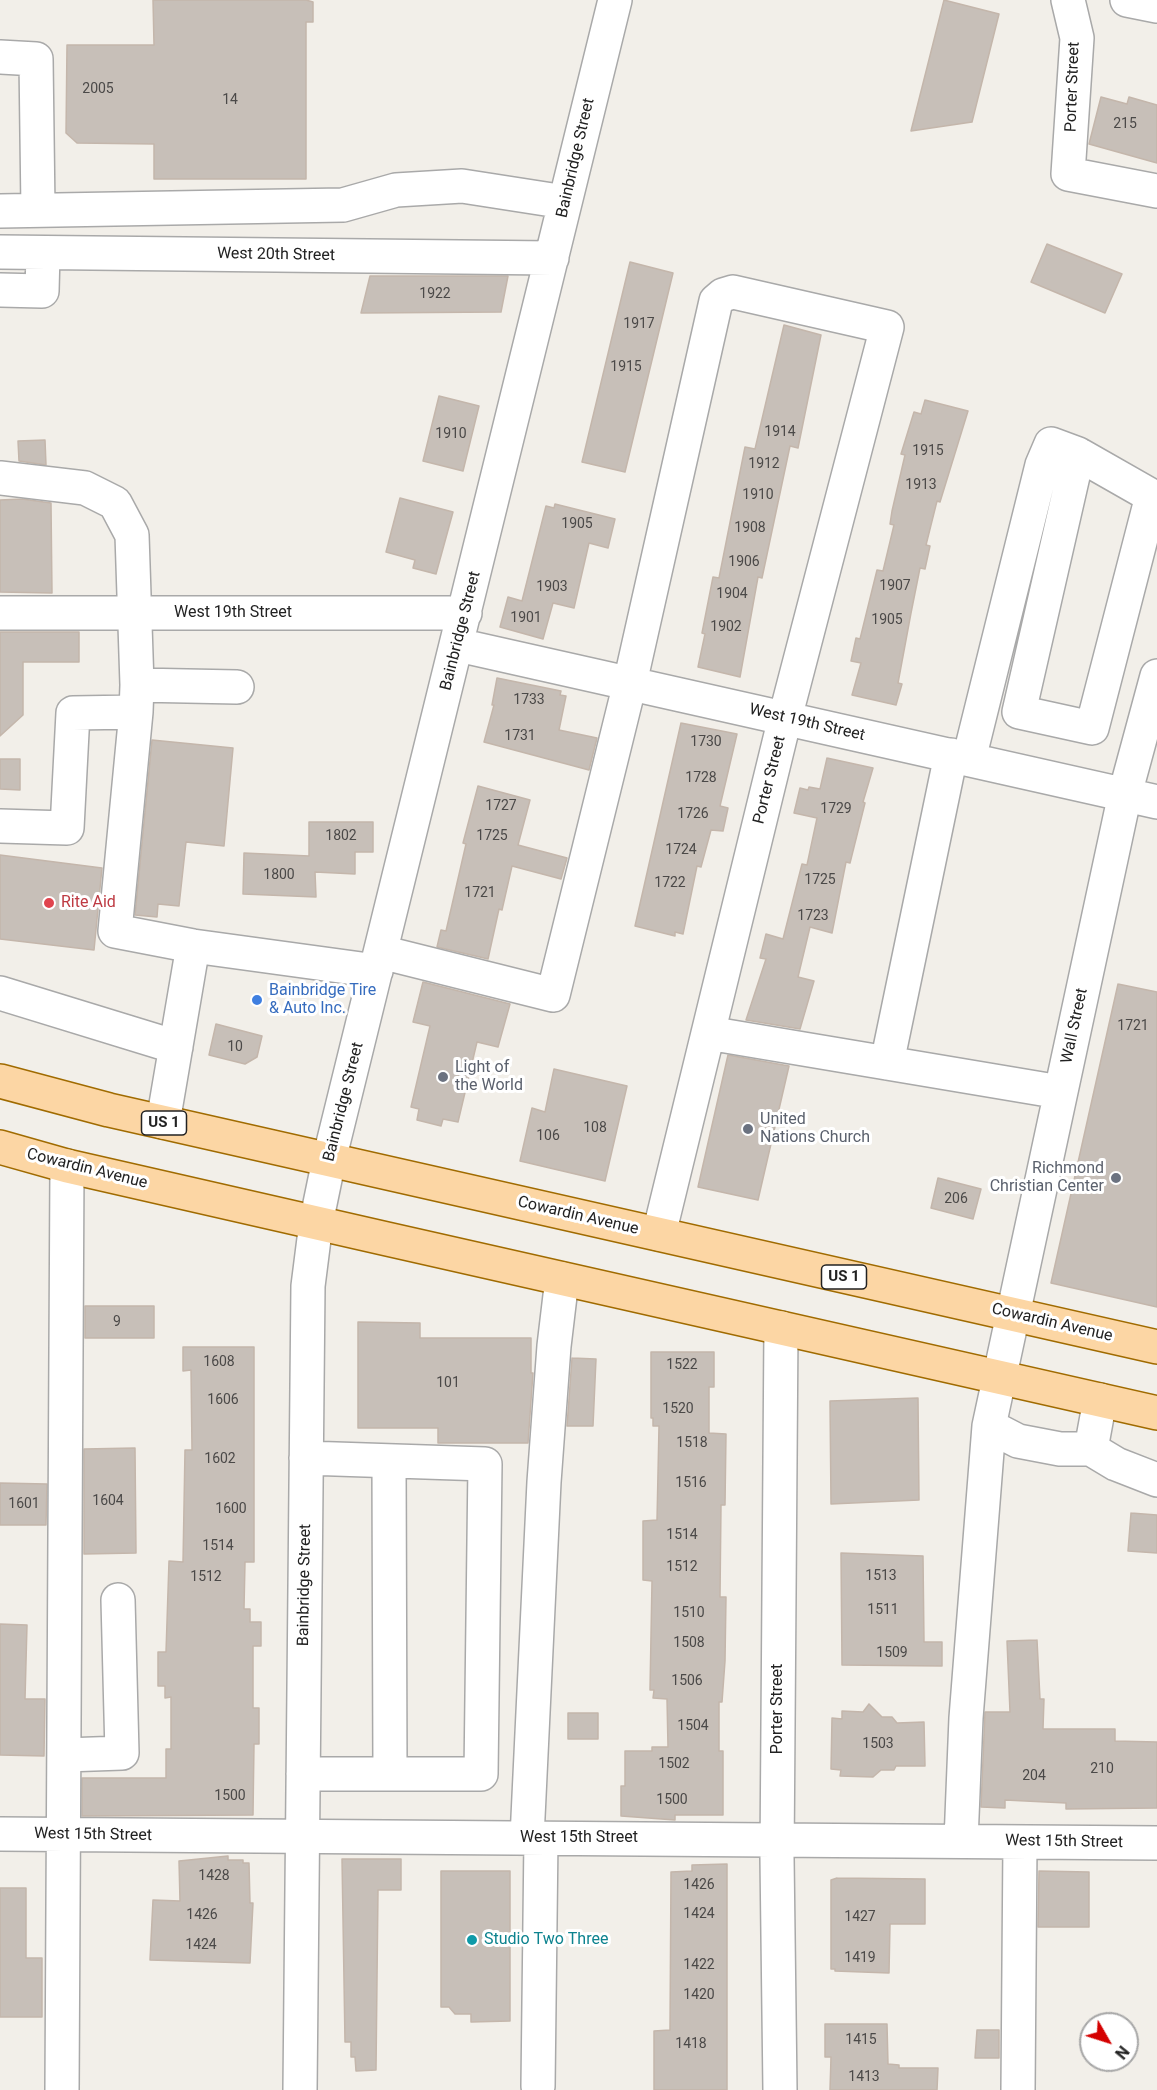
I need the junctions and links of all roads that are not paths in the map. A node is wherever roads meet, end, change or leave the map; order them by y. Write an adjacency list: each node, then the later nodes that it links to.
1 (615, 0): 7 (street, Bainbridge Street)
2 (1068, 0): 6 (street, Porter Street)
3 (1127, 0): 4 (street)
4 (1157, 6)
5 (0, 57): 9 (street)
6 (1157, 191)
7 (565, 202): 8 (street); 14 (street, Bainbridge Street)
8 (343, 205): 9 (street); 13 (street)
9 (38, 210): 10 (street)
10 (0, 211)
11 (0, 252): 12 (street, West 20th Street)
12 (43, 253): 13 (street, West 20th Street); 15 (street)
13 (346, 256): 14 (street, West 20th Street)
14 (552, 258): 21 (street, Bainbridge Street)
15 (0, 290)
16 (1078, 454): 18 (street); 27 (street); 28 (street)
17 (0, 478): 20 (street)
18 (1155, 497): 28 (street)
19 (0, 613): 20 (street, West 19th Street)
20 (136, 613): 21 (street, West 19th Street); 26 (street)
21 (465, 613): 22 (street, Bainbridge Street)
22 (458, 645): 24 (street, West 19th Street); 35 (street, Bainbridge Street)
23 (1157, 676): 31 (street, Wall Street)
24 (630, 683): 29 (street, West 19th Street); 29 (street, Porter Street); 35 (street)
25 (237, 687): 26 (street)
26 (137, 698): 33 (street); 34 (street)
27 (982, 704): 28 (street); 30 (street)
28 (1019, 712)
29 (785, 718): 30 (street, West 19th Street); 37 (street, Porter Street)
30 (960, 757): 31 (street, West 19th Street); 39 (street)
31 (1125, 794): 32 (street, West 19th Street); 41 (street, Wall Street)
32 (1157, 802)
33 (0, 826)
34 (193, 946): 35 (street); 38 (street)
35 (379, 961): 44 (street, Bainbridge Street)
36 (0, 993): 38 (street)
37 (708, 1033): 39 (street); 47 (street, Porter Street)
38 (176, 1047): 42 (street)
39 (886, 1064): 41 (street)
40 (0, 1081): 42 (main road, Cowardin Avenue / US 1)
41 (1060, 1092): 49 (street, Wall Street)
42 (163, 1122): 44 (main road, Cowardin Avenue / US 1)
43 (0, 1147): 45 (main road, Cowardin Avenue)
44 (329, 1160): 46 (street, Bainbridge Street); 47 (main road, Cowardin Avenue / US 1)
45 (67, 1166): 46 (main road, Cowardin Avenue); 61 (street)
46 (316, 1223): 48 (main road, Cowardin Avenue); 57 (street, Bainbridge Street)
47 (659, 1234): 49 (main road, Cowardin Avenue / US 1)
48 (562, 1279): 50 (main road, Cowardin Avenue); 67 (street)
49 (1012, 1313): 51 (main road, Cowardin Avenue / US 1); 52 (street, Wall Street)
50 (781, 1328): 52 (main road, Cowardin Avenue); 68 (street, Porter Street)
51 (1157, 1347)
52 (999, 1377): 53 (main road, Cowardin Avenue); 55 (street, Wall Street)
53 (1100, 1400): 54 (main road, Cowardin Avenue); 56 (street)
54 (1157, 1413)
55 (989, 1426): 56 (street); 69 (street, Wall Street)
56 (1091, 1449): 59 (street)
57 (306, 1458): 58 (street); 62 (street, Bainbridge Street)
58 (389, 1461): 63 (street); 63 (street)
59 (1157, 1480)
60 (118, 1600): 61 (street)
61 (65, 1755): 65 (street)
62 (303, 1774): 63 (street); 66 (street, Bainbridge Street)
63 (390, 1774)
64 (0, 1834): 65 (street, West 15th Street)
65 (64, 1834): 66 (street, West 15th Street); 73 (street)
66 (302, 1837): 67 (street, West 15th Street); 74 (street, Bainbridge Street)
67 (534, 1838): 68 (street, West 15th Street); 72 (street)
68 (778, 1839): 69 (street, West 15th Street); 75 (street, Porter Street)
69 (961, 1841): 70 (street, West 15th Street)
70 (1020, 1842): 71 (street, West 15th Street); 76 (street)
71 (1157, 1844)
72 (538, 2086)
73 (62, 2090)
74 (300, 2090)
75 (780, 2090)
76 (1018, 2090)

